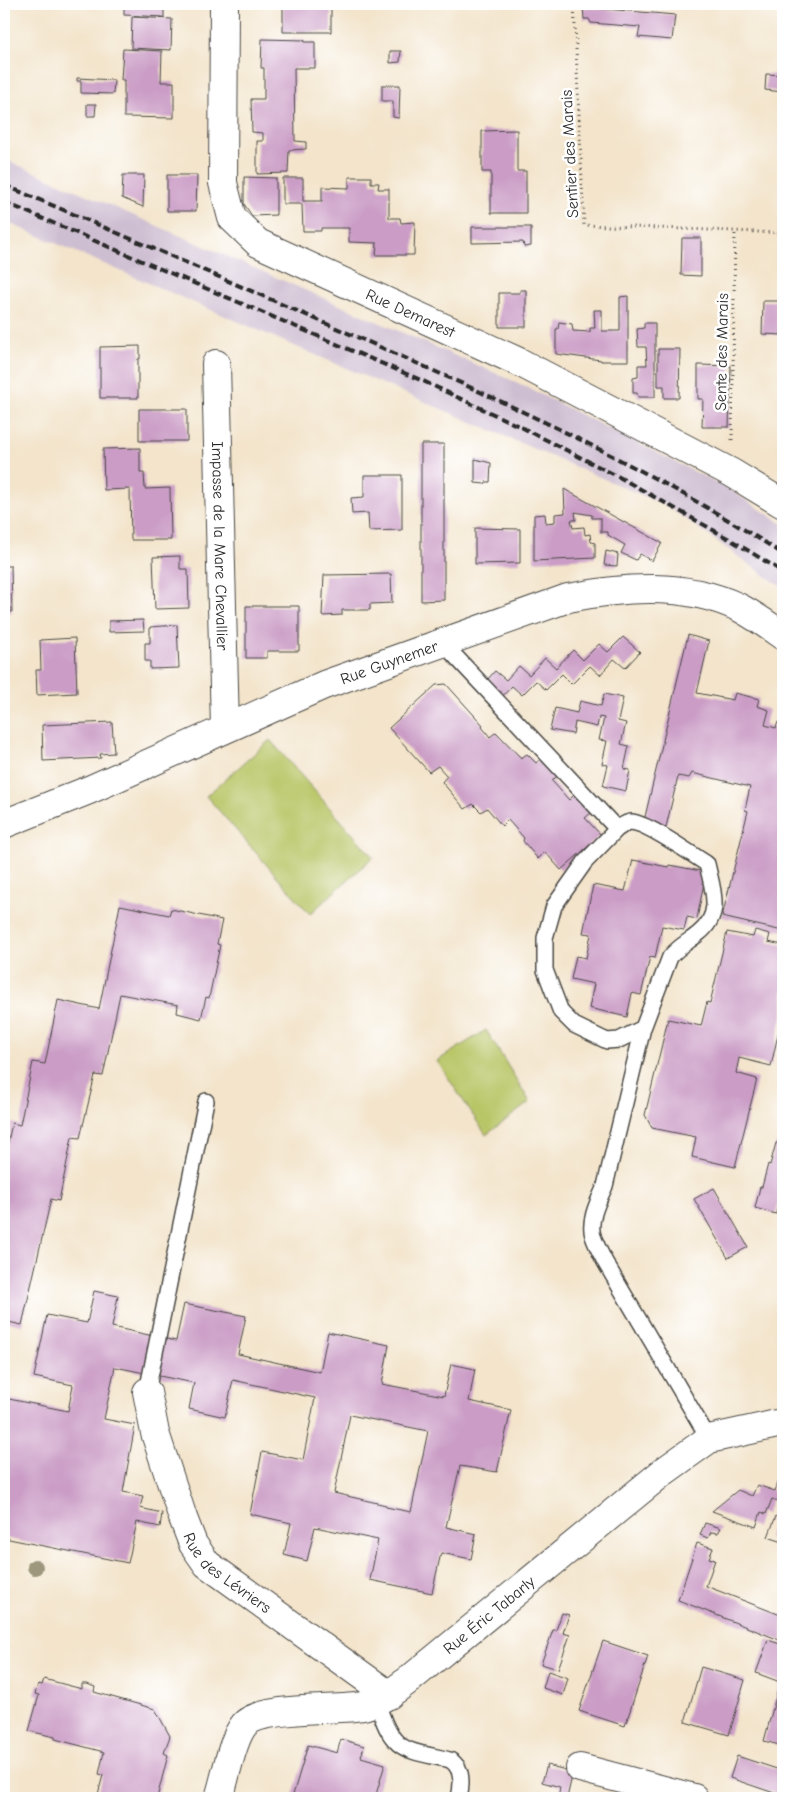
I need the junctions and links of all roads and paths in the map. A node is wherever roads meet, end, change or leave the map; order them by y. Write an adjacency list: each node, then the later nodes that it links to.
1 (224, 4): 6 (street, Rue Demarest)
2 (574, 4): 3 (path, Sentier des Marais)
3 (735, 231): 4 (path, Sentier des Marais); 6 (path, Sente des Marais)
4 (783, 233)
5 (216, 364): 10 (street, Impasse de la Mare Chevallier)
6 (732, 473): 7 (street, Rue Demarest)
7 (783, 504)
8 (783, 636): 9 (street, Rue Guynemer)
9 (442, 642): 10 (street, Rue Guynemer); 12 (lane)
10 (225, 728): 11 (street, Rue Guynemer)
11 (4, 824)
12 (617, 829): 13 (lane); 13 (lane)
13 (643, 1028): 17 (lane)
14 (206, 1101): 15 (lane)
15 (146, 1392): 18 (street, Rue des Lévriers)
16 (783, 1425): 17 (street, Rue Éric Tabarly)
17 (708, 1439): 18 (street, Rue Éric Tabarly)
18 (383, 1698): 20 (street, Rue Éric Tabarly); 21 (lane)
19 (580, 1768): 22 (street)
20 (219, 1798)
21 (459, 1798)
22 (694, 1798)

